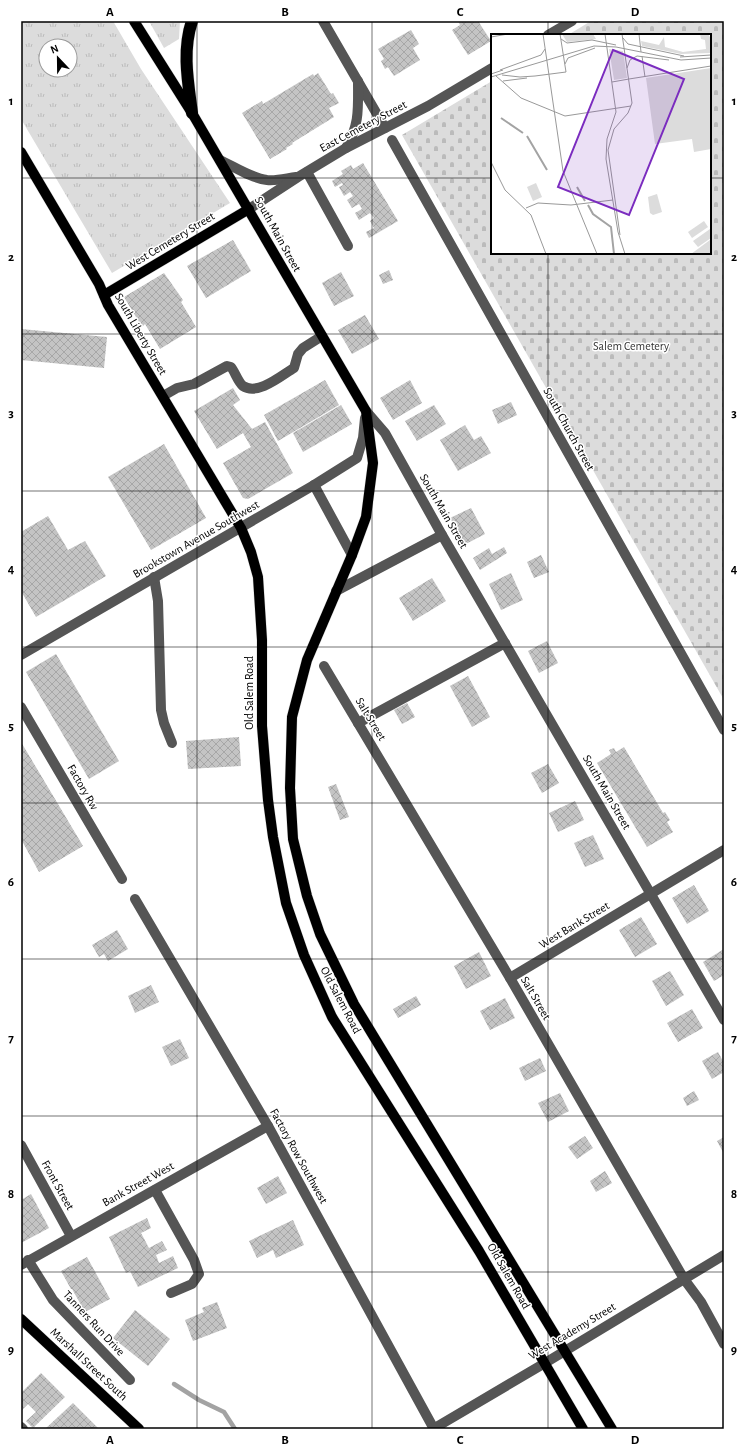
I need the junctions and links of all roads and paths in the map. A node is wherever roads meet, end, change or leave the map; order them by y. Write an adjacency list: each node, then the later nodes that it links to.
1 (134, 21): 8 (main road, South Main Street)
2 (192, 21): 8 (highway)
3 (323, 21): 7 (street)
4 (572, 21): 5 (street)
5 (550, 34)
6 (491, 69): 9 (street, East Cemetery Street)
7 (358, 79): 9 (street); 11 (street)
8 (192, 113): 13 (main road, South Main Street)
9 (386, 128): 11 (street, East Cemetery Street)
10 (392, 140): 32 (street, South Church Street)
11 (346, 148): 14 (street, East Cemetery Street)
12 (21, 152): 17 (main road, South Liberty Street)
13 (220, 160): 14 (street); 15 (main road, South Main Street)
14 (302, 174): 15 (street, East Cemetery Street); 16 (street)
15 (249, 209): 17 (main road, West Cemetery Street); 18 (main road, South Main Street)
16 (348, 246)
17 (104, 295): 19 (main road, South Liberty Street)
18 (322, 336): 19 (street); 20 (main road, South Main Street)
19 (163, 396): 22 (main road, South Liberty Street)
20 (366, 411): 21 (street, Brookstown Avenue Southwest); 23 (street, South Main Street); 24 (main road, Old Salem Road)
21 (314, 485): 22 (street, Brookstown Avenue Southwest); 24 (street)
22 (241, 528): 25 (street, Brookstown Avenue Southwest); 51 (main road, Old Salem Road)
23 (442, 535): 26 (street); 27 (street, South Main Street)
24 (352, 555): 26 (main road, Old Salem Road)
25 (154, 577): 28 (street, Brookstown Avenue Southwest); 33 (street)
26 (336, 591): 50 (main road, Old Salem Road)
27 (505, 643): 31 (street); 36 (street, South Main Street)
28 (21, 655)
29 (324, 666): 31 (street, Salt Street)
30 (21, 707): 35 (street, Factory Rw)
31 (358, 723): 38 (street, Salt Street)
32 (722, 723)
33 (172, 743)
34 (724, 850): 36 (street, West Bank Street)
35 (122, 879)
36 (651, 894): 38 (street, West Bank Street); 39 (street, South Main Street)
37 (135, 899): 40 (street, Factory Row Southwest)
38 (510, 978): 46 (street, Salt Street)
39 (724, 1020)
40 (268, 1126): 42 (street, Bank Street West); 54 (street, Factory Row Southwest)
41 (21, 1145): 43 (street, Front Street)
42 (155, 1190): 43 (street, Bank Street West); 47 (street)
43 (71, 1236): 45 (street, Bank Street West)
44 (724, 1255): 46 (street, West Academy Street)
45 (25, 1263): 52 (street, Tanners Run Drive)
46 (684, 1279): 49 (street, Salt Street); 50 (street, West Academy Street)
47 (172, 1293)
48 (21, 1319): 53 (main road, Marshall Street South)
49 (724, 1344)
50 (566, 1351): 51 (street, West Academy Street); 56 (main road, Old Salem Road)
51 (545, 1363): 54 (street, West Academy Street); 55 (main road, Old Salem Road)
52 (130, 1380)
53 (138, 1429)
54 (434, 1429)
55 (582, 1429)
56 (612, 1429)

